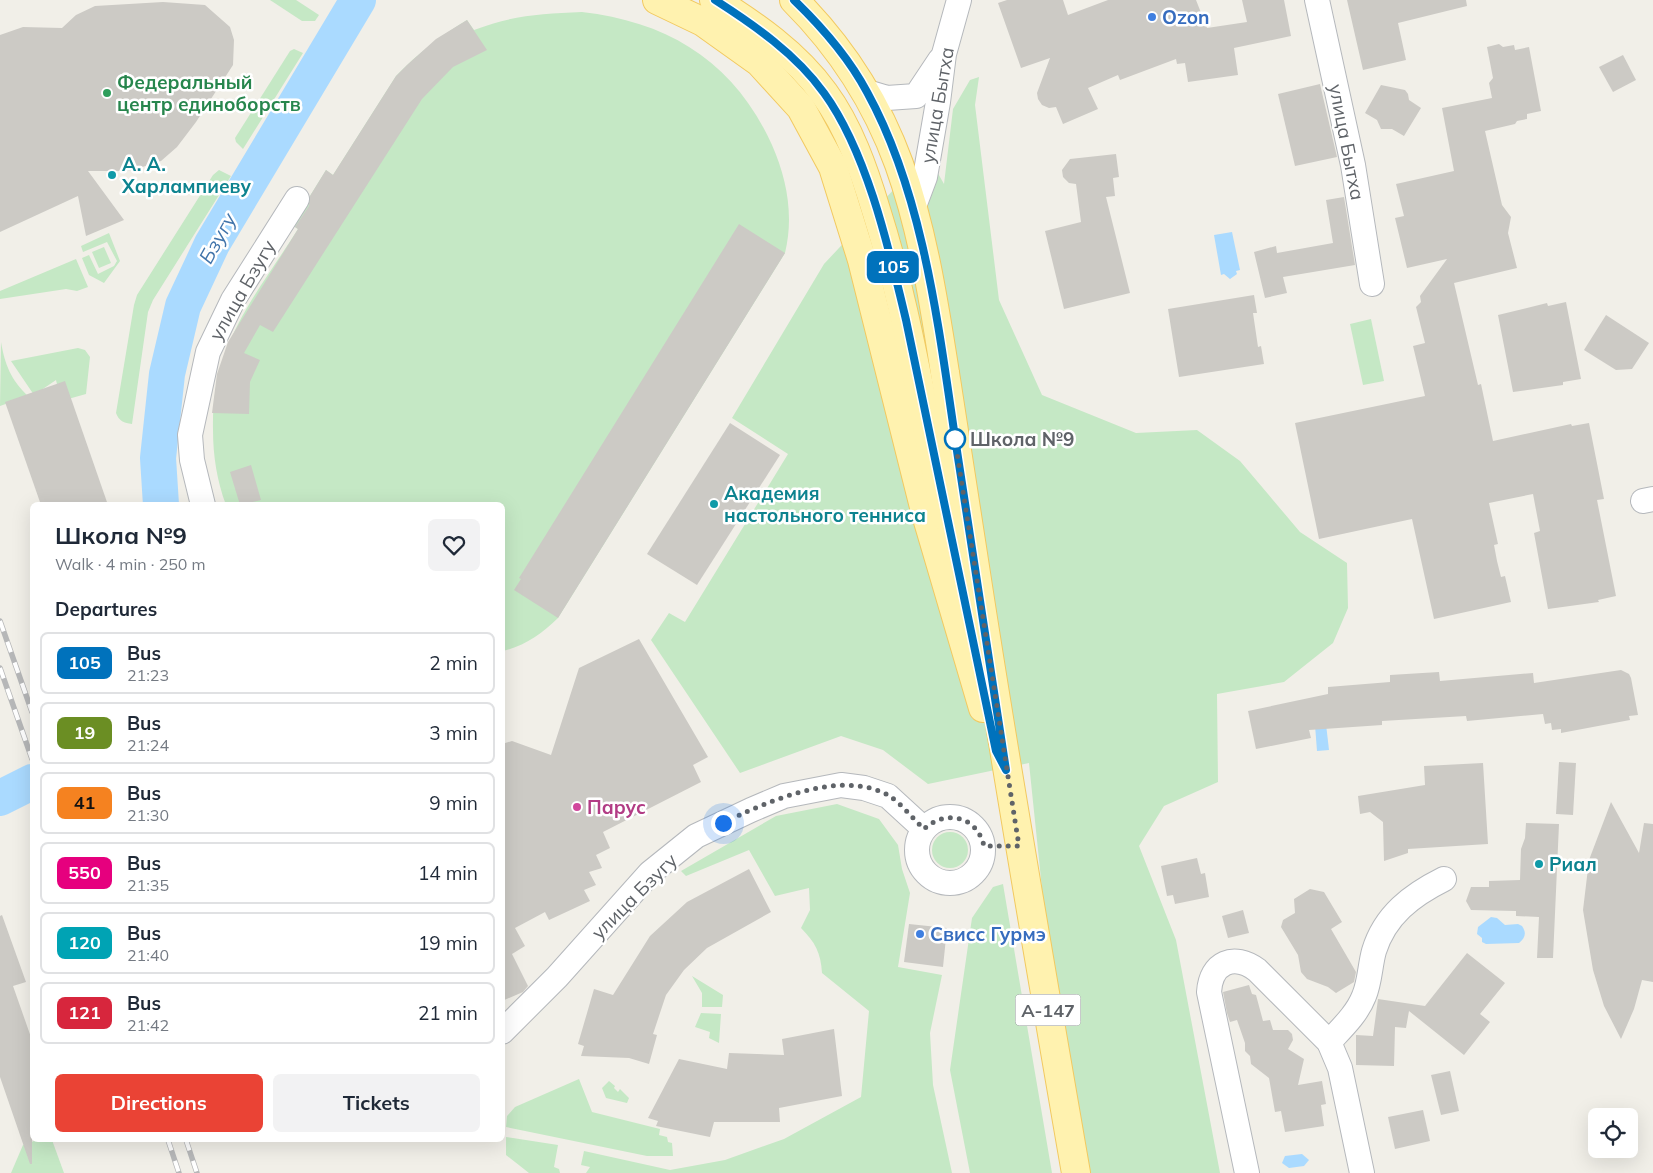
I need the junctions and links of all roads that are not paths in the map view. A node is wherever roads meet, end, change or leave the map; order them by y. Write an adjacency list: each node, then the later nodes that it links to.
1 (657, 0): 12 (main road, А-147)
2 (714, 0): 12 (main road, А-147)
3 (794, 0): 7 (main road, А-147)
4 (959, 0): 6 (street, улица Бытха)
5 (1317, 0): 10 (street, улица Бытха)
6 (944, 54): 7 (street); 9 (street, улица Бытха)
7 (867, 92): 9 (main road, А-147)
8 (297, 199): 11 (street, улица Бзугу)
9 (913, 209): 12 (main road, А-147)
10 (1372, 284)
11 (203, 502)
12 (1001, 761): 15 (main road, А-147)
13 (924, 829): 14 (street); 14 (street); 17 (street, улица Бзугу)
14 (984, 846): 15 (street)
15 (1019, 846): 19 (main road, А-147)
16 (1444, 879): 18 (street)
17 (505, 1029)
18 (1329, 1042): 20 (street); 21 (street)
19 (1076, 1173)
20 (1247, 1173)
21 (1362, 1173)

